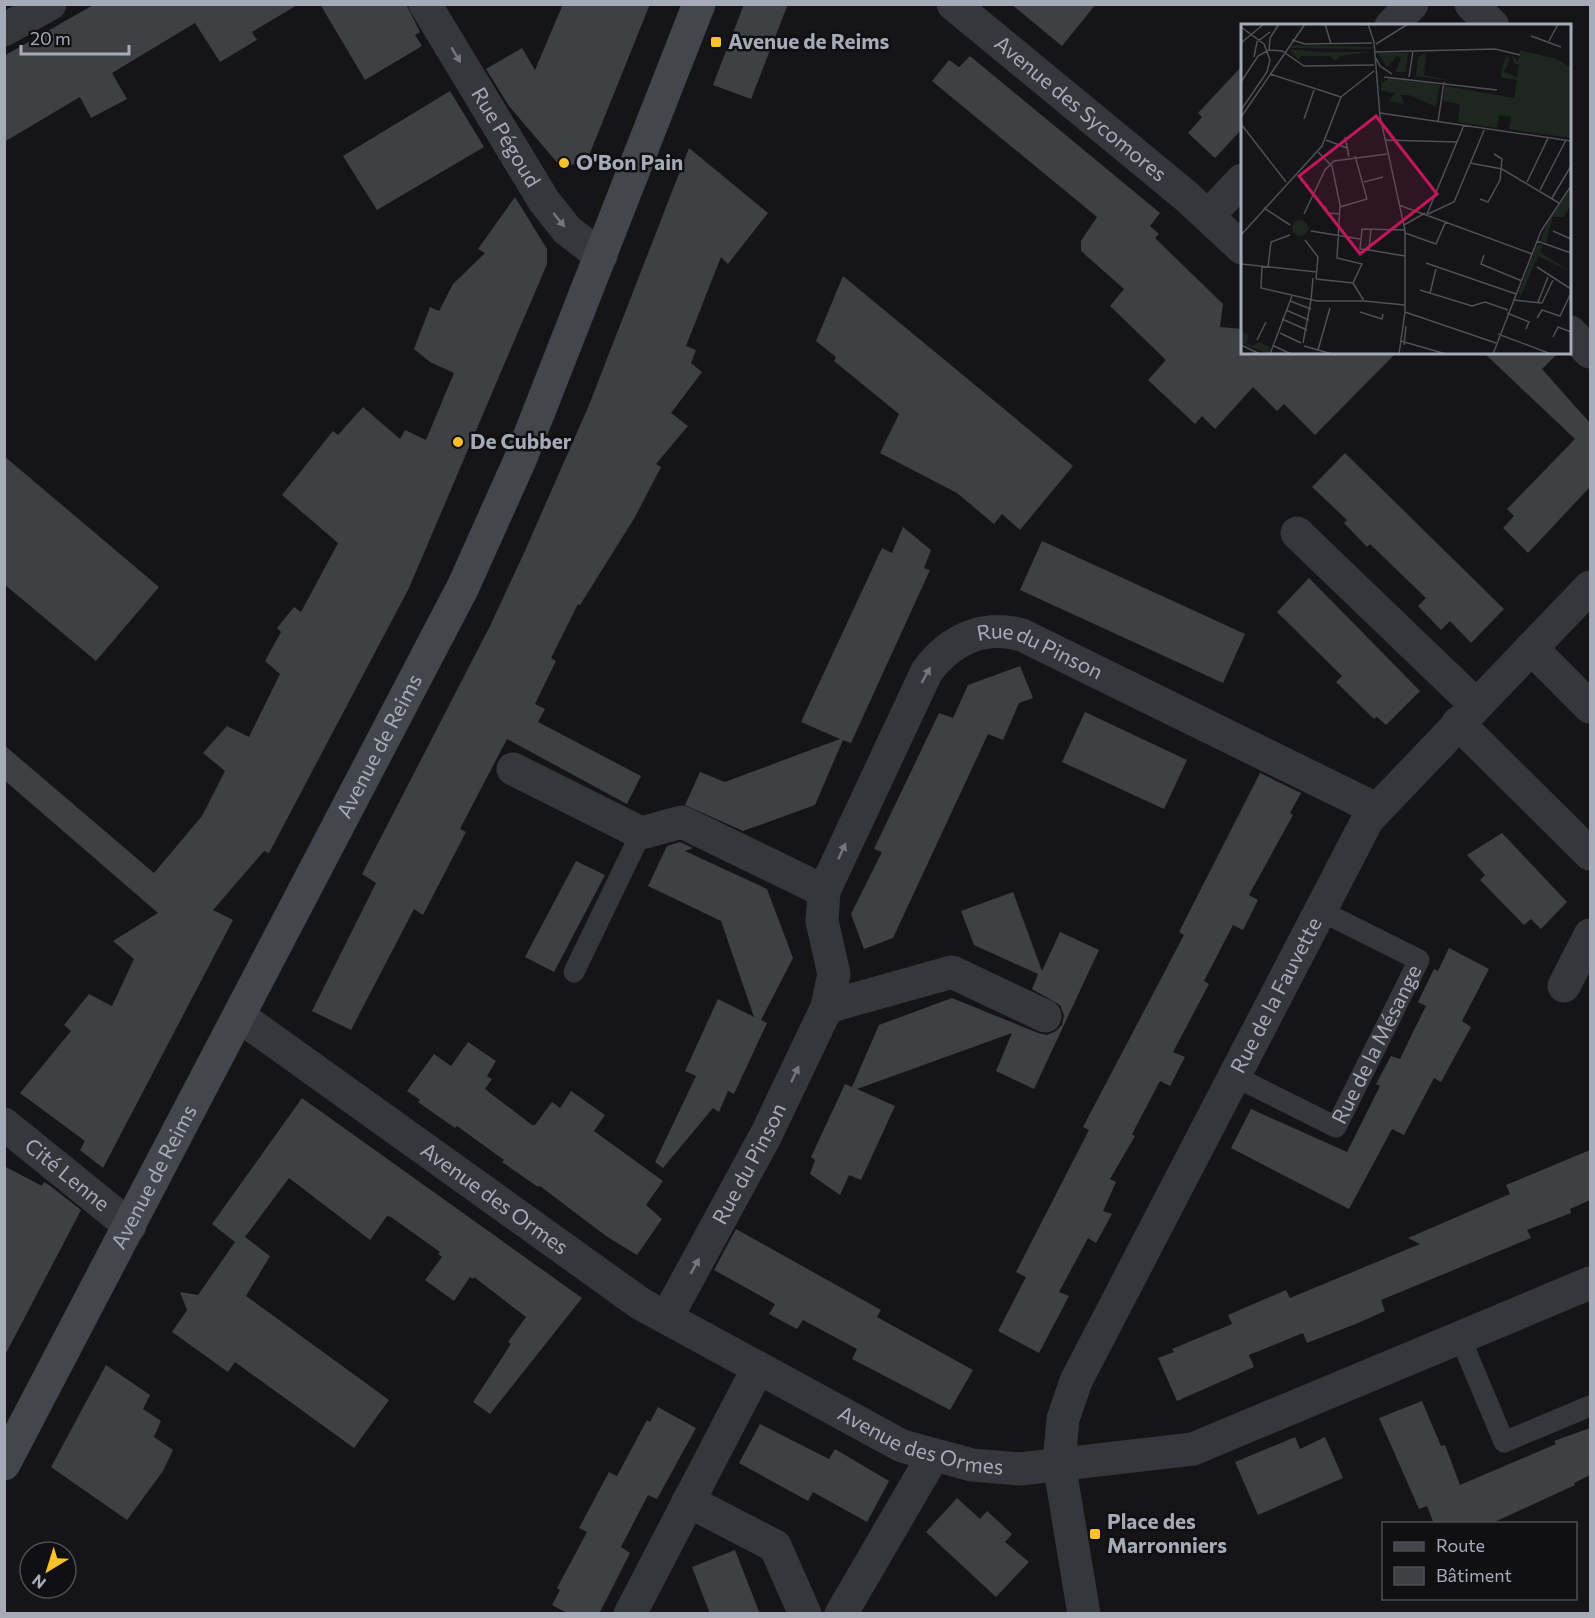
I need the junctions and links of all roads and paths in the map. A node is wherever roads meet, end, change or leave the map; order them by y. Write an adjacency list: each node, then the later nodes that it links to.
1 (50, 4): 9 (street)
2 (425, 4): 13 (street, Rue Pégoud, one-way to 13)
3 (699, 4): 13 (street, Avenue de Reims)
4 (952, 4): 11 (street, Avenue des Sycomores)
5 (1412, 4): 7 (street)
6 (1471, 4): 8 (street)
7 (1394, 24)
8 (1491, 24)
9 (4, 30)
10 (1241, 181): 11 (street)
11 (1209, 215): 12 (street, Avenue des Sycomores)
12 (1241, 247)
13 (602, 256): 31 (street, Avenue de Reims)
14 (1571, 334): 15 (street)
15 (1590, 352)
16 (1297, 533): 20 (street)
17 (1590, 587): 18 (street, Rue de la Fauvette)
18 (1531, 648): 19 (street); 20 (street, Rue de la Fauvette)
19 (1590, 707)
20 (1467, 714): 22 (street, Rue de la Fauvette); 24 (street)
21 (513, 769): 23 (street)
22 (1376, 809): 25 (street, Rue du Pinson, one-way to 22); 26 (street, Rue de la Fauvette)
23 (641, 833): 25 (street); 28 (lane)
24 (1590, 855)
25 (824, 891): 30 (street, Rue du Pinson)
26 (1319, 910): 33 (street, Rue de la Fauvette); 33 (lane, Rue de la Mésange)
27 (1590, 935): 29 (street)
28 (574, 972)
29 (1564, 986)
30 (827, 1007): 32 (street); 37 (street, Rue du Pinson, one-way to 30)
31 (239, 1016): 35 (street, Avenue de Reims); 37 (street, Avenue des Ormes)
32 (1045, 1016)
33 (1234, 1076): 42 (street, Rue de la Fauvette)
34 (4, 1124): 35 (street, Cité Lenne)
35 (130, 1226): 43 (street, Avenue de Reims)
36 (1590, 1283): 38 (street)
37 (667, 1317): 39 (street, Avenue des Ormes)
38 (1460, 1337): 40 (lane); 42 (street)
39 (758, 1368): 41 (street, Avenue des Ormes); 44 (street)
40 (1590, 1406)
41 (933, 1456): 42 (street, Avenue des Ormes); 47 (street)
42 (1059, 1463): 48 (street, Rue de la Fauvette)
43 (4, 1464)
44 (688, 1501): 45 (street); 46 (street)
45 (630, 1614)
46 (805, 1614)
47 (841, 1614)
48 (1084, 1614)

